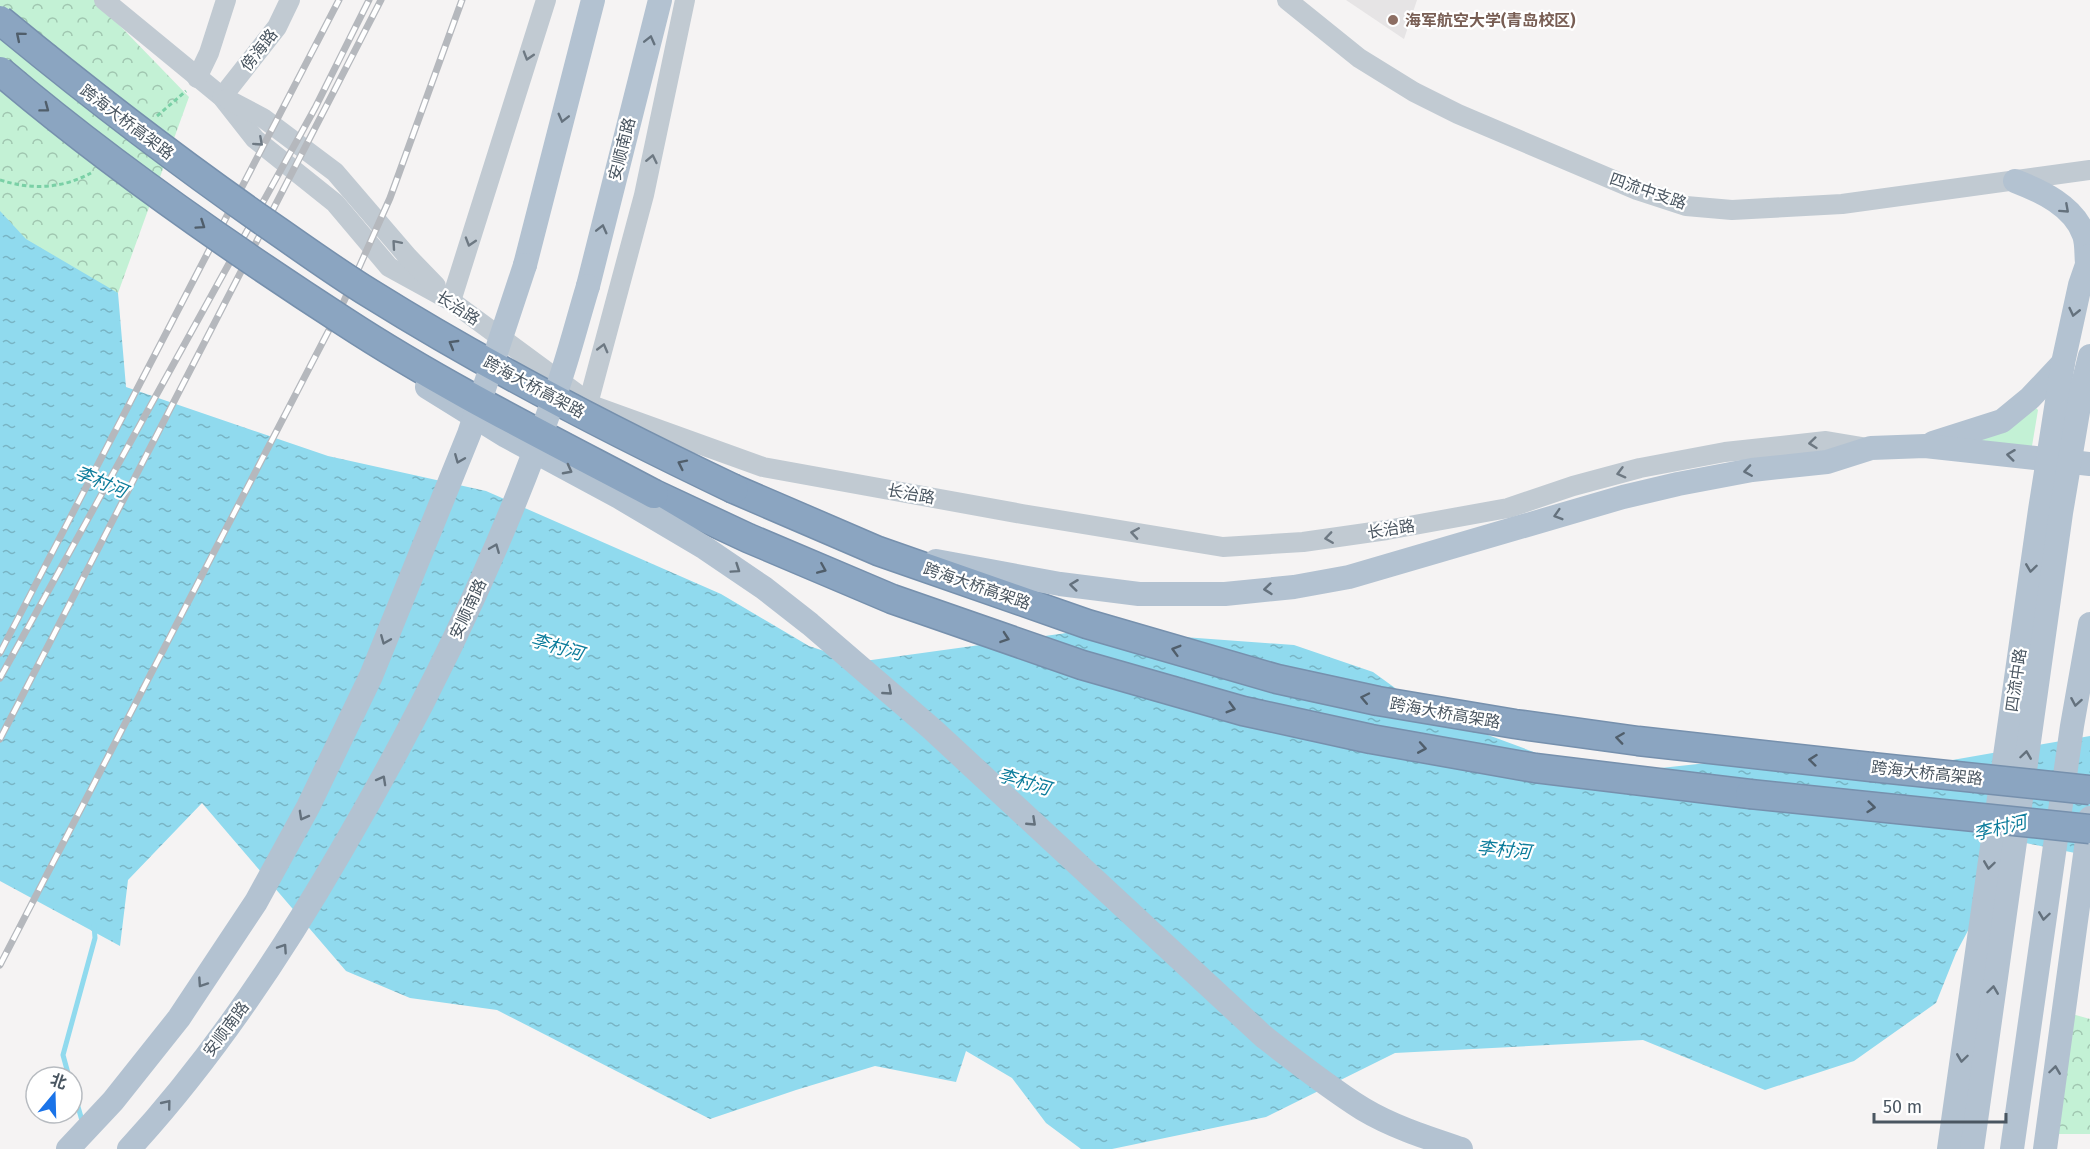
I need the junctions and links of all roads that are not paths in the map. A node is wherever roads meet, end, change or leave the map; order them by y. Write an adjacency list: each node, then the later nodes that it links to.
1 (104, 0): 11 (street)
2 (226, 0): 11 (street)
3 (290, 0): 12 (street, 傍海路)
4 (546, 0): 16 (street, one-way to 16)
5 (593, 0): 30 (main road, one-way to 30, bridge)
6 (660, 0): 31 (main road, 安顺南路, one-way to 6, bridge)
7 (685, 0): 20 (street, one-way to 7)
8 (1287, 0): 14 (street, 四流中支路)
9 (0, 20): 24 (highway, 跨海大桥高架路, one-way to 9, bridge)
10 (0, 71): 17 (highway, one-way to 17, bridge)
11 (197, 78): 12 (street)
12 (222, 97): 16 (street, 长治路)
13 (2090, 171): 14 (street, 四流中支路)
14 (2014, 181): 15 (main road, 四流中路, one-way to 15)
15 (2088, 259): 19 (main road, 四流中路, one-way to 19)
16 (451, 302): 20 (street, 长治路)
17 (345, 322): 28 (highway, one-way to 28, bridge); 32 (main road, one-way to 32, bridge)
18 (2090, 356): 23 (main road, 四流中路)
19 (2063, 363): 21 (main road); 23 (main road, 四流中路)
20 (588, 404): 22 (street, 长治路, one-way to 20)
21 (1925, 446): 22 (main road); 23 (main road, one-way to 21)
22 (1871, 448): 24 (main road, one-way to 24)
23 (2070, 462): 29 (main road, 四流中路, bridge)
24 (878, 551): 26 (highway, 跨海大桥高架路, one-way to 24, bridge)
25 (2090, 624): 35 (main road, one-way to 35, bridge)
26 (2090, 790)
27 (2090, 818): 36 (main road, one-way to 27)
28 (2090, 829)
29 (1965, 1109): 33 (main road); 34 (main road)
30 (68, 1149)
31 (129, 1149)
32 (1461, 1149)
33 (1949, 1149)
34 (1972, 1149)
35 (2012, 1149)
36 (2045, 1149)

